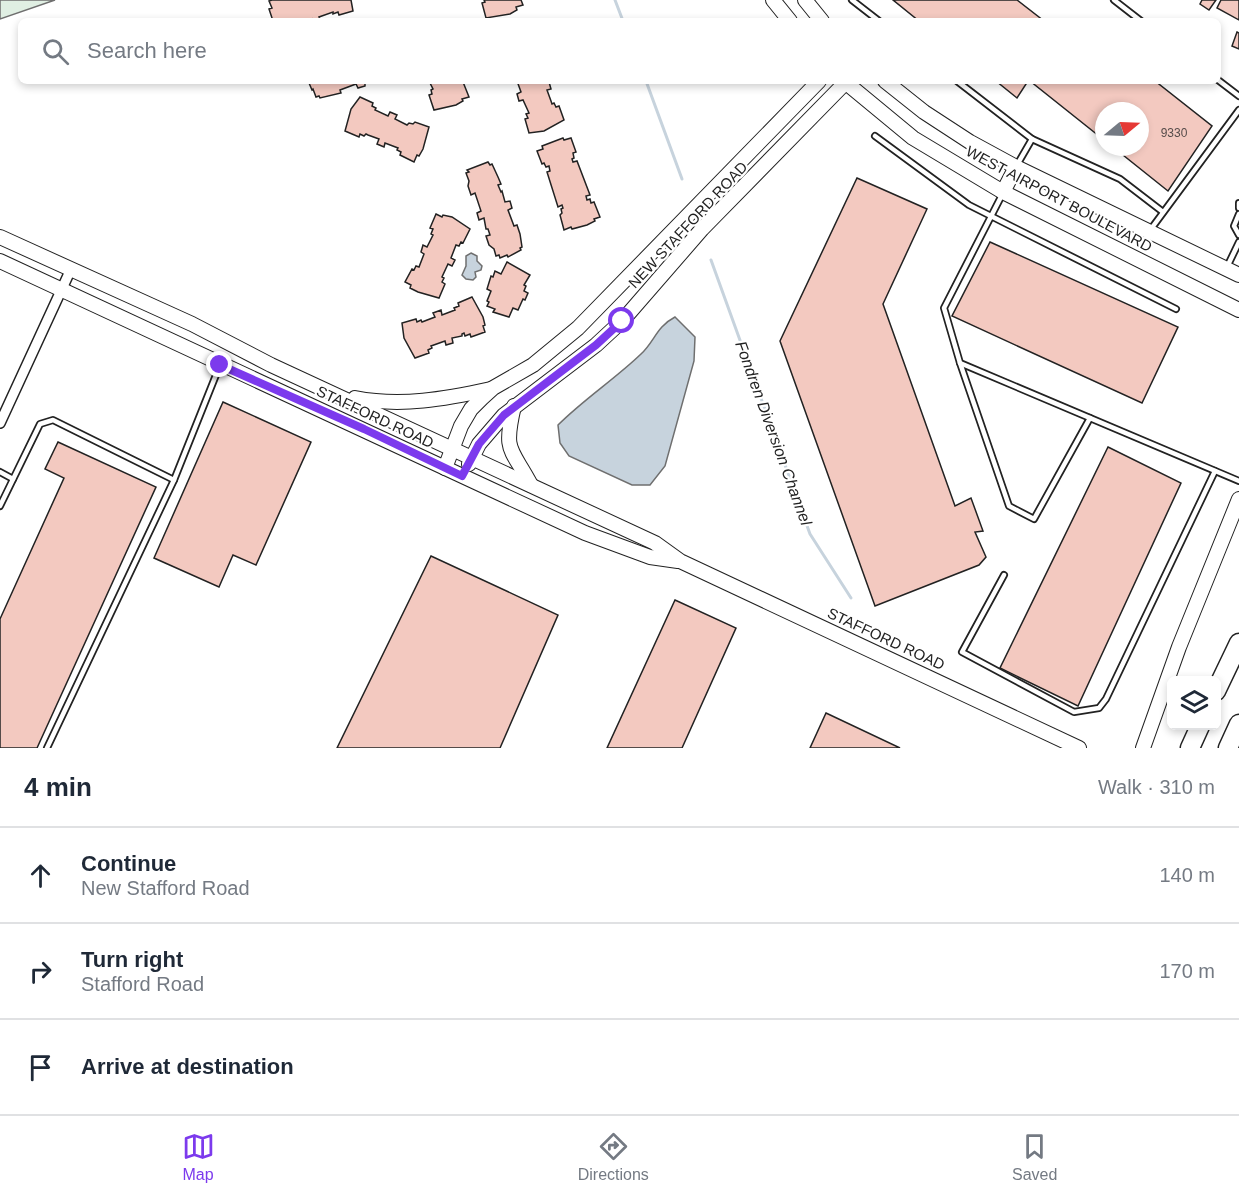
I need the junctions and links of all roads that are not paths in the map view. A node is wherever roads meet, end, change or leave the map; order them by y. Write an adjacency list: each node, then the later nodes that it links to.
1 (773, 0): 5 (main road)
2 (805, 0): 6 (main road)
3 (852, 0): 7 (lane)
4 (1114, 0): 8 (lane)
5 (788, 18)
6 (820, 18)
7 (875, 18)
8 (1137, 18)
9 (1221, 82): 15 (lane)
10 (816, 84): 36 (main road, NEW STAFFORD ROAD)
11 (844, 84): 37 (main road, NEW STAFFORD ROAD)
12 (848, 84): 20 (main road, WEST AIRPORT BOULEVARD)
13 (889, 84): 19 (main road, WEST AIRPORT BOULEVARD)
14 (961, 84): 18 (lane)
15 (1239, 96)
16 (1239, 110): 23 (lane)
17 (874, 136): 25 (lane)
18 (1032, 139): 19 (lane); 23 (lane)
19 (1016, 167): 20 (main road); 26 (main road, WEST AIRPORT BOULEVARD)
20 (1003, 192): 25 (lane); 35 (main road, WEST AIRPORT BOULEVARD)
21 (1239, 202): 22 (lane)
22 (1239, 208)
23 (1163, 212): 26 (lane)
24 (1239, 213): 27 (lane)
25 (991, 215): 34 (lane); 38 (lane)
26 (1150, 231): 32 (main road, WEST AIRPORT BOULEVARD)
27 (1239, 235)
28 (0, 237): 31 (main road)
29 (1239, 242): 32 (lane)
30 (0, 261): 33 (main road, STAFFORD ROAD)
31 (71, 269): 33 (street); 41 (main road, STAFFORD ROAD)
32 (1233, 271)
33 (61, 289): 39 (main road, STAFFORD ROAD); 44 (street)
34 (1176, 309)
35 (1239, 310)
36 (578, 328): 37 (main road); 40 (main road, NEW STAFFORD ROAD)
37 (596, 345): 42 (main road, NEW STAFFORD ROAD)
38 (960, 363): 43 (lane); 43 (lane)
39 (220, 365): 47 (main road, STAFFORD ROAD); 52 (lane)
40 (493, 388): 41 (main road); 45 (main road, NEW STAFFORD ROAD)
41 (332, 393): 45 (main road, STAFFORD ROAD)
42 (514, 406): 46 (main road, NEW STAFFORD ROAD); 54 (main road)
43 (1090, 418): 48 (lane)
44 (0, 423)
45 (452, 448): 46 (main road, STAFFORD ROAD); 47 (main road, NEW STAFFORD ROAD)
46 (472, 458): 50 (main road, NEW STAFFORD ROAD); 54 (main road, STAFFORD ROAD)
47 (444, 468): 50 (main road, STAFFORD ROAD)
48 (1215, 471): 53 (lane); 58 (lane)
49 (0, 472): 51 (lane)
50 (462, 476): 57 (main road, STAFFORD ROAD)
51 (13, 479): 52 (lane); 56 (lane)
52 (174, 480): 63 (lane)
53 (1239, 481)
54 (531, 485): 57 (main road, STAFFORD ROAD)
55 (1239, 499): 65 (main road)
56 (0, 506)
57 (680, 561): 64 (main road, STAFFORD ROAD)
58 (1004, 575)
59 (1239, 643): 60 (highway)
60 (1221, 681)
61 (1239, 724): 67 (highway)
62 (1198, 730): 66 (highway)
63 (47, 748)
64 (1079, 748)
65 (1143, 748)
66 (1190, 748)
67 (1228, 748)

